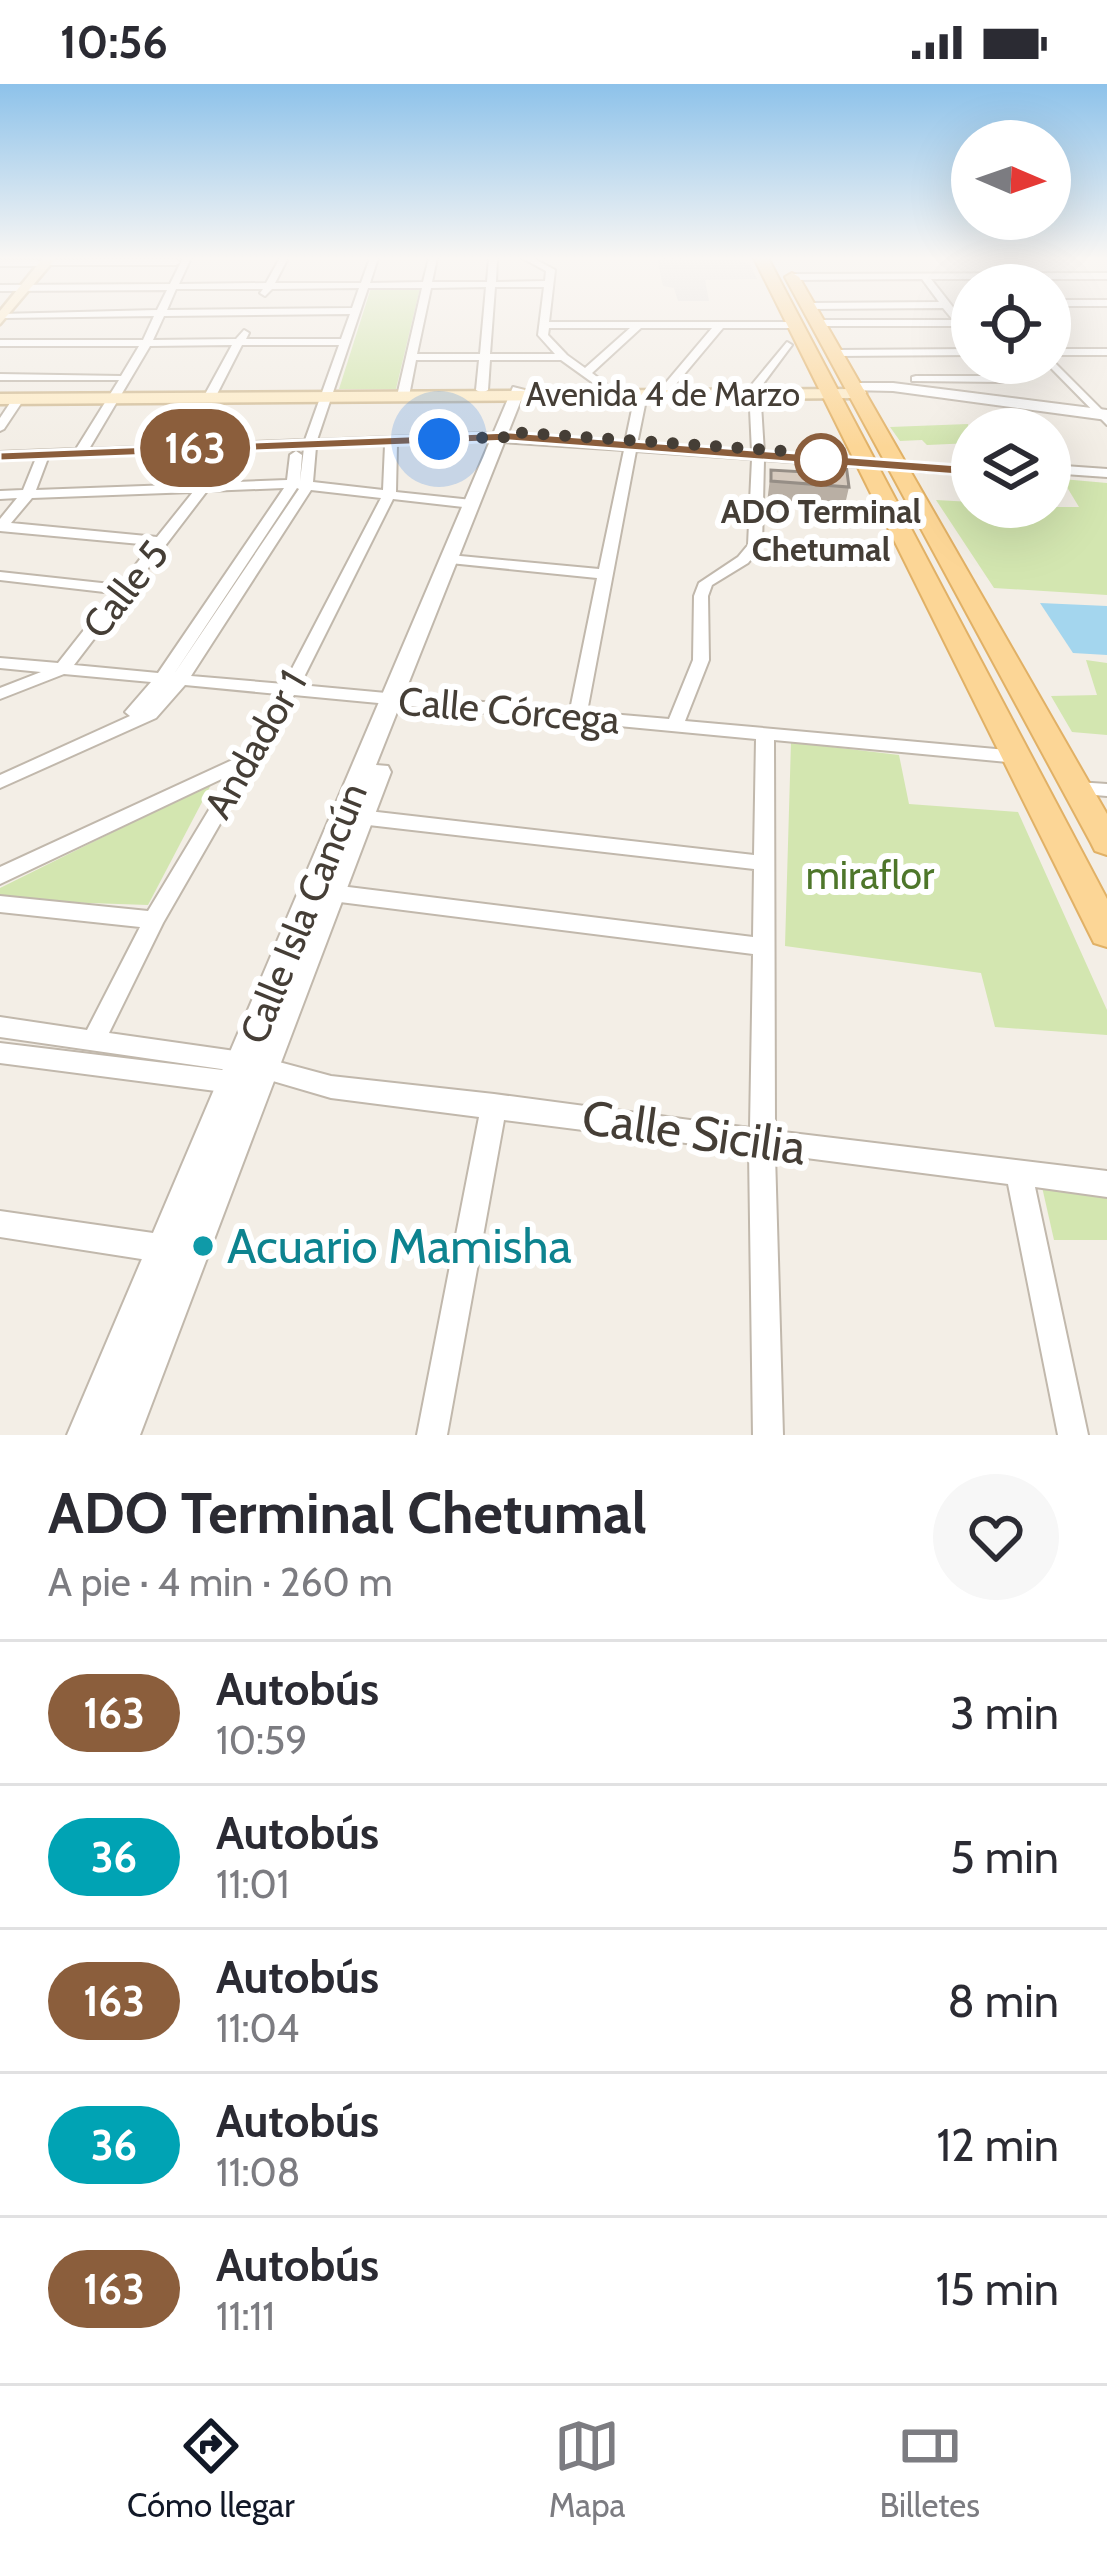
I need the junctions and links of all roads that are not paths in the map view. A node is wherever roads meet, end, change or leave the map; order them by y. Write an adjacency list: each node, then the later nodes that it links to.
1 (151, 321): 17 (street)
2 (250, 321): 15 (street)
3 (348, 321): 16 (street)
4 (419, 321): 24 (street)
5 (487, 321): 22 (street)
6 (543, 321): 10 (street)
7 (802, 321): 14 (main road)
8 (806, 321): 14 (main road)
9 (861, 321): 14 (street)
10 (543, 325): 12 (street); 23 (street)
11 (719, 326): 12 (street); 14 (street); 36 (street)
12 (637, 327): 26 (street)
13 (951, 329): 14 (street)
14 (809, 331): 19 (street); 33 (main road); 33 (main road); 34 (street)
15 (239, 342): 16 (street); 17 (street); 42 (street)
16 (341, 342): 40 (street)
17 (141, 343): 18 (street); 39 (street)
18 (0, 344)
19 (951, 349)
20 (1107, 352): 21 (street)
21 (1071, 355)
22 (485, 356): 23 (street); 24 (street); 32 (street)
23 (563, 357): 26 (street)
24 (411, 358): 37 (street)
25 (908, 367): 31 (street)
26 (588, 371): 35 (street)
27 (0, 377): 39 (street)
28 (1071, 381): 45 (street)
29 (951, 383): 31 (street)
30 (1008, 384): 44 (street)
31 (919, 385): 33 (street, Avenida 4 de Marzo); 44 (street, Avenida 4 de Marzo)
32 (482, 390): 37 (main road, Avenida 4 de Marzo); 38 (main road, Avenida 4 de Marzo)
33 (843, 390): 34 (main road, Avenida 4 de Marzo); 45 (street, Avenida 4 de Marzo); 56 (main road); 57 (main road)
34 (754, 391): 36 (main road, Avenida 4 de Marzo); 53 (street)
35 (613, 392): 36 (main road, Avenida 4 de Marzo); 38 (main road, Avenida 4 de Marzo); 41 (main road, Avenida 4 de Marzo)
36 (663, 392): 41 (main road, Avenida 4 de Marzo)
37 (404, 393): 38 (main road, Avenida 4 de Marzo); 40 (main road, Avenida 4 de Marzo)
38 (522, 393): 47 (street, Calle Isla Cancún)
39 (111, 394): 42 (main road, Avenida 4 de Marzo); 43 (main road, Avenida 4 de Marzo); 52 (street)
40 (323, 394): 42 (main road, Avenida 4 de Marzo); 49 (street)
41 (640, 394): 50 (street)
42 (211, 395)
43 (6, 398): 46 (street)
44 (1026, 406): 45 (street, Avenida 4 de Marzo)
45 (1105, 419)
46 (0, 427)
47 (506, 434): 48 (street); 49 (street); 50 (street); 66 (street, Calle Isla Cancún); 69 (street, Calle Isla Cancún)
48 (391, 440): 49 (street); 65 (street, Andador 1)
49 (305, 441): 51 (street); 52 (street); 61 (street)
50 (632, 443): 53 (street); 70 (street)
51 (212, 448): 52 (street); 62 (street, Calle 5)
52 (81, 450): 54 (street); 55 (street)
53 (757, 452): 56 (street); 80 (street)
54 (0, 453): 55 (street)
55 (43, 454): 63 (street)
56 (864, 460): 57 (street); 82 (main road)
57 (896, 462): 58 (street); 86 (main road)
58 (951, 466)
59 (1071, 474): 60 (street)
60 (1107, 477)
61 (300, 486): 62 (street); 65 (street); 75 (street)
62 (203, 488): 63 (street); 68 (street, Calle 5)
63 (28, 494): 64 (street); 67 (street)
64 (0, 495)
65 (389, 495): 66 (street); 76 (street, Andador 1)
66 (472, 504): 69 (street, Calle Isla Cancún)
67 (0, 526): 68 (street)
68 (162, 542): 72 (street, Calle 5)
69 (456, 560): 70 (street); 78 (street, Calle Isla Cancún)
70 (606, 574): 79 (street)
71 (0, 576): 72 (street)
72 (124, 590): 74 (street, Calle 5)
73 (0, 663): 74 (street, Calle Córcega)
74 (62, 669): 75 (street, Calle Córcega); 77 (street, Calle 5)
75 (171, 679): 76 (street, Calle Córcega); 84 (street); 85 (street)
76 (289, 690): 78 (street, Calle Córcega); 83 (street, Andador 1)
77 (0, 694)
78 (399, 701): 79 (street, Calle Córcega); 88 (street, Calle Isla Cancún)
79 (578, 717): 80 (street, Calle Córcega)
80 (675, 725): 81 (street, Calle Córcega)
81 (765, 735): 82 (street, Calle Córcega); 90 (street)
82 (1018, 757): 95 (main road)
83 (244, 761): 91 (street); 94 (street, Andador 1)
84 (0, 772)
85 (0, 782)
86 (1077, 788): 87 (street); 89 (main road)
87 (1107, 790)
88 (352, 816): 90 (street); 92 (street, Calle Isla Cancún); 100 (street, Calle Isla Cancún)
89 (1107, 843)
90 (763, 863): 96 (street)
91 (0, 876)
92 (332, 893): 96 (street); 100 (street, Calle Isla Cancún)
93 (0, 904): 94 (street)
94 (154, 920): 98 (street, Andador 1)
95 (1107, 933)
96 (762, 947): 102 (street)
97 (0, 1027): 98 (street, Calle Sicilia)
98 (94, 1040): 100 (street, Calle Sicilia)
99 (0, 1053): 100 (street, Calle Sicilia)
100 (256, 1074): 101 (street, Calle Sicilia); 106 (street, Calle Isla Cancún)
101 (494, 1105): 102 (street, Calle Sicilia); 109 (street)
102 (762, 1142): 103 (street, Calle Sicilia); 110 (street)
103 (1019, 1173): 104 (street, Calle Sicilia); 111 (street)
104 (1107, 1184)
105 (0, 1224): 106 (street)
106 (178, 1250): 107 (street, Calle Isla Cancún); 108 (street, Calle Isla Cancún)
107 (87, 1435)
108 (120, 1435)
109 (432, 1435)
110 (767, 1435)
111 (1073, 1435)

